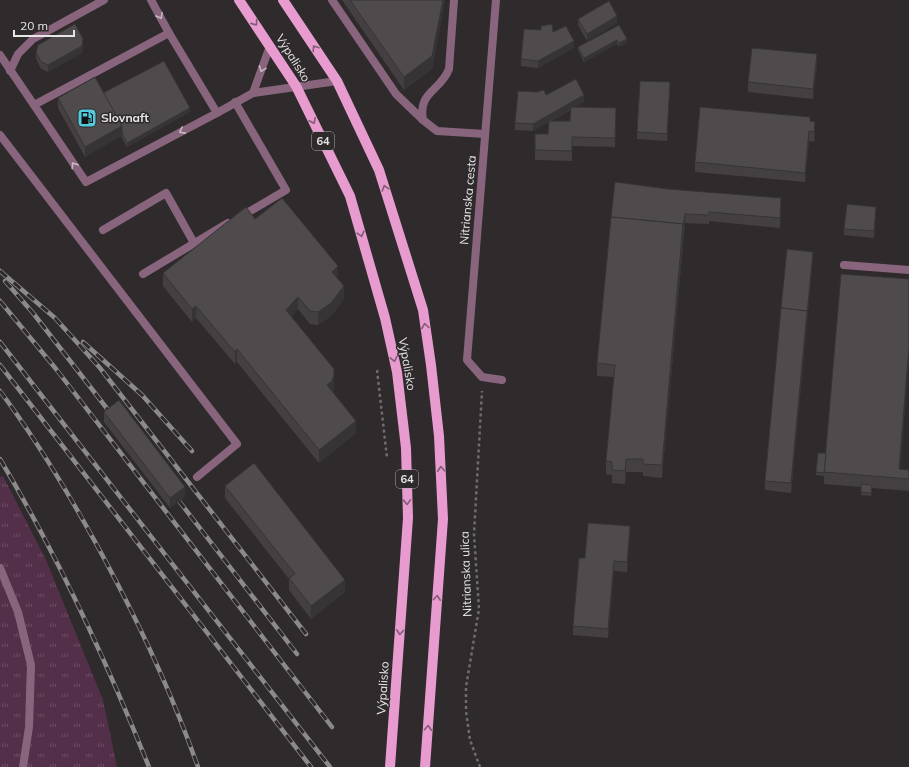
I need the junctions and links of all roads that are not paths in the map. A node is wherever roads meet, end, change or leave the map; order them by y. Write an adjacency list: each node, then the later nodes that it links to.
1 (104, 0): 11 (street)
2 (151, 0): 8 (street, one-way to 8)
3 (239, 0): 9 (main road, Výpalisko / 64, one-way to 9)
4 (283, 0): 12 (main road, Výpalisko, one-way to 4)
5 (332, 0): 18 (street)
6 (454, 0): 18 (street)
7 (496, 0): 20 (street, Nitrianska cesta)
8 (169, 33): 16 (street); 17 (street)
9 (270, 46): 13 (main road, Výpalisko / 64); 14 (street, one-way to 14)
10 (0, 55): 11 (street)
11 (10, 71): 16 (street)
12 (336, 80): 13 (street); 31 (main road, Výpalisko, one-way to 12)
13 (296, 86): 14 (street); 30 (main road, Výpalisko / 64, one-way to 30)
14 (253, 93): 15 (street)
15 (235, 102): 17 (street); 22 (street)
16 (34, 105): 17 (street, one-way to 16)
17 (217, 113)
18 (423, 120): 20 (street)
19 (0, 134): 27 (street)
20 (485, 134): 26 (street, Nitrianska cesta)
21 (103, 230): 22 (street)
22 (194, 243): 25 (street)
23 (844, 265): 24 (street)
24 (909, 270)
25 (143, 274)
26 (502, 380)
27 (197, 478)
28 (0, 568): 29 (street)
29 (24, 767)
30 (390, 767)
31 (425, 767)

